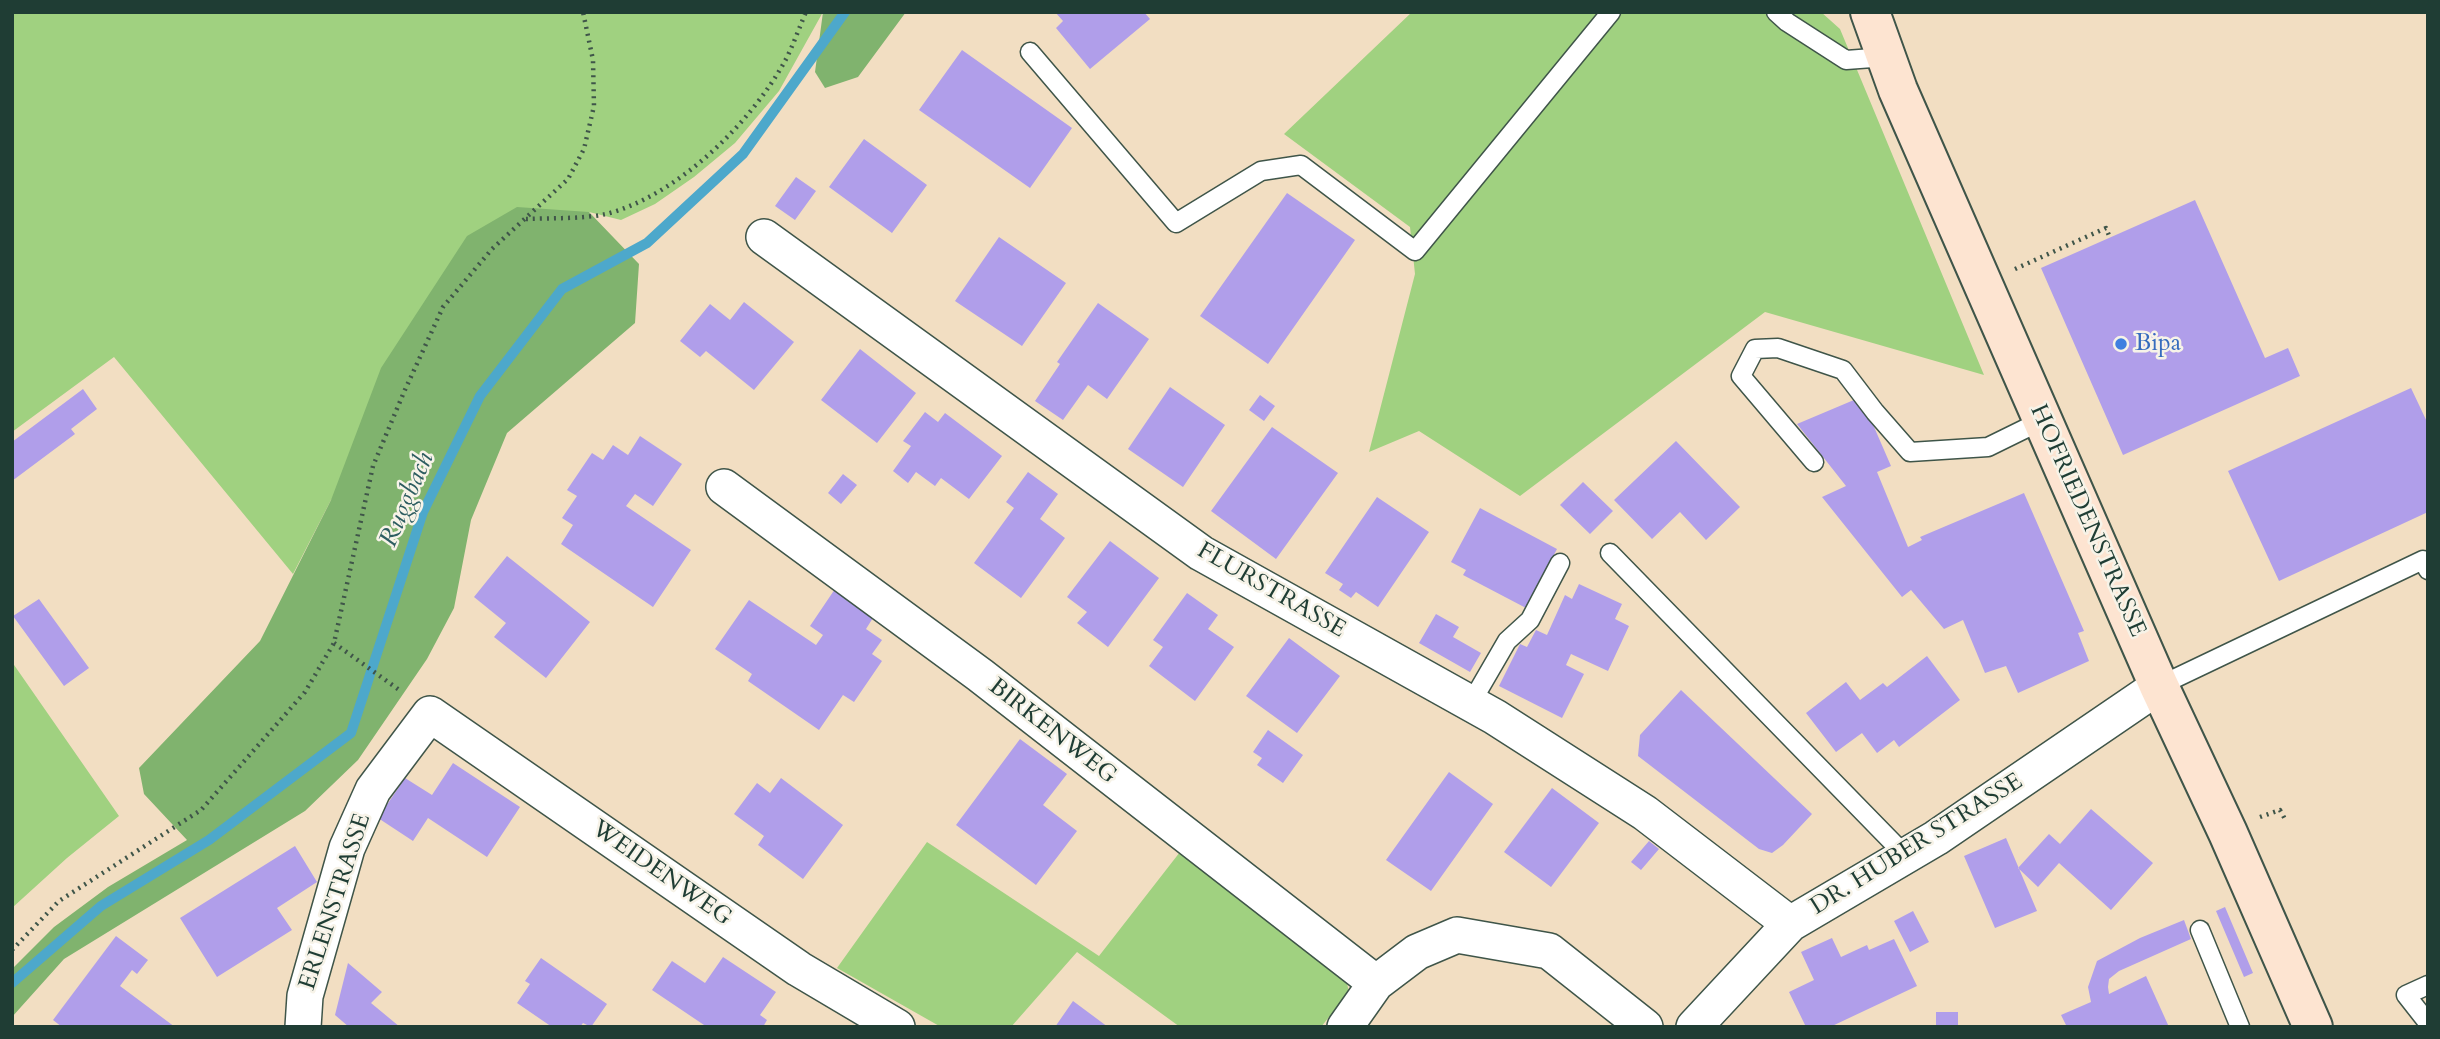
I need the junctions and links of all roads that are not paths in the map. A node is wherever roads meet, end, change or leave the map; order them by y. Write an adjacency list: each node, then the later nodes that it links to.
1 (1611, 12): 4 (lane)
2 (1776, 12): 5 (lane)
3 (1870, 12): 5 (main road, HOFRIEDENSTRASSE)
4 (1030, 52)
5 (1886, 57): 7 (main road, HOFRIEDENSTRASSE)
6 (764, 237): 14 (street, FLURSTRASSE)
7 (2043, 420): 8 (lane); 13 (main road, HOFRIEDENSTRASSE)
8 (1814, 462)
9 (724, 486): 19 (street, BIRKENWEG)
10 (1610, 553): 16 (lane)
11 (1560, 563): 14 (lane)
12 (2426, 563): 13 (lane)
13 (2159, 686): 16 (street, DR. HUBER STRASSE); 28 (main road, HOFRIEDENSTRASSE)
14 (1471, 703): 17 (street, FLURSTRASSE)
15 (417, 704): 22 (street, ERLENSTRASSE); 23 (street, WEIDENWEG)
16 (1905, 855): 17 (street, DR. HUBER STRASSE)
17 (1790, 924): 26 (street, DR. HUBER STRASSE)
18 (2200, 930): 27 (lane)
19 (1376, 983): 24 (street); 25 (street)
20 (2428, 985): 21 (lane)
21 (2428, 1023)
22 (303, 1027)
23 (897, 1027)
24 (1345, 1027)
25 (1645, 1027)
26 (1694, 1027)
27 (2239, 1027)
28 (2313, 1027)

